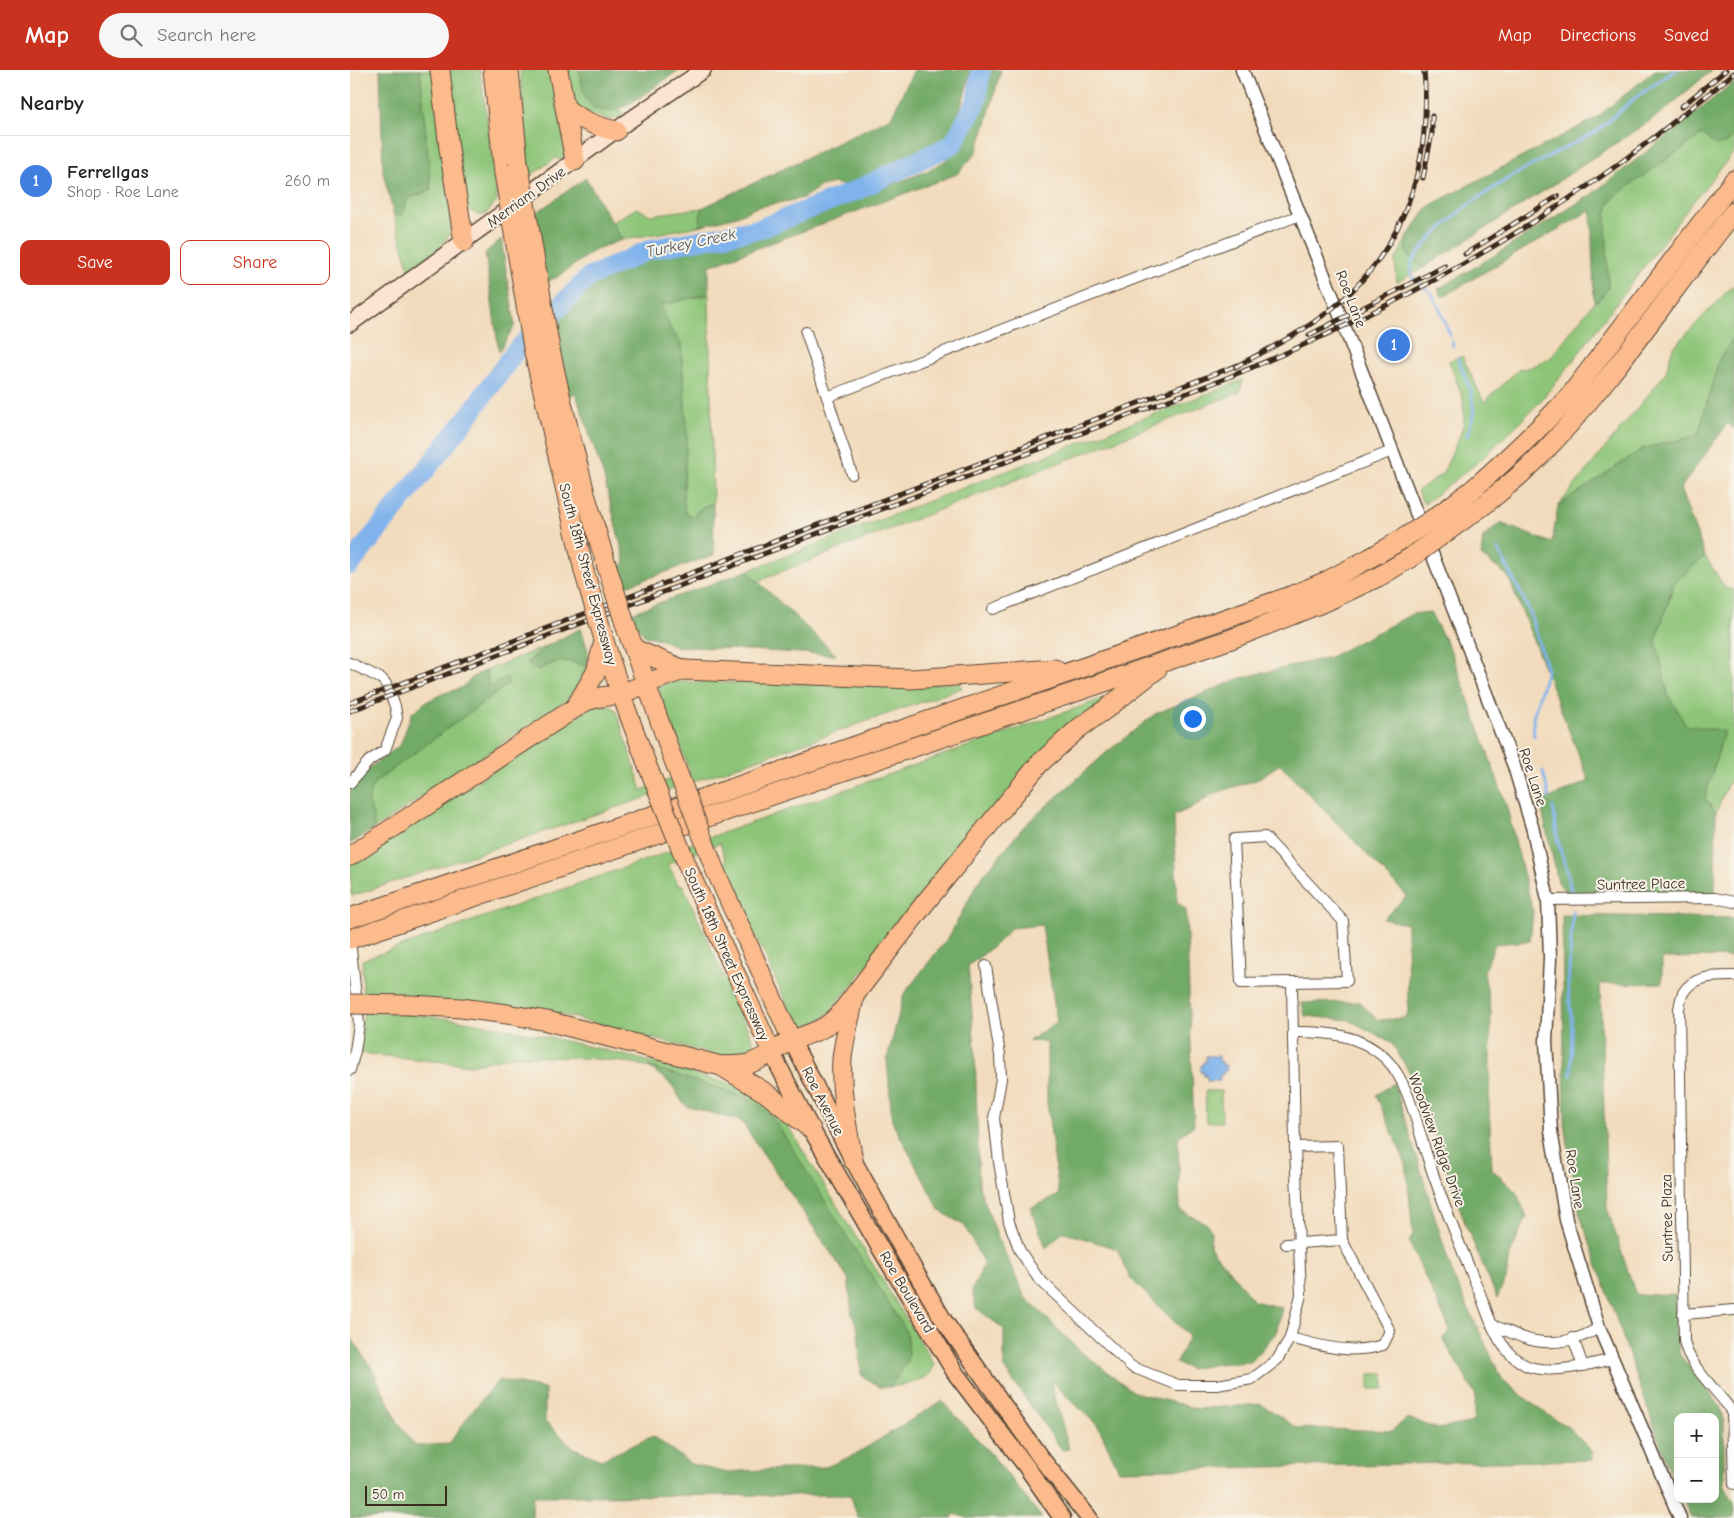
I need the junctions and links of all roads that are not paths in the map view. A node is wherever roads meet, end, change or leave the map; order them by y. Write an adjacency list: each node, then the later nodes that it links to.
1 (440, 70): 14 (highway)
2 (493, 70): 10 (highway, South 18th Street Expressway)
3 (509, 70): 10 (highway, South 18th Street Expressway)
4 (558, 70): 7 (highway)
5 (703, 70): 8 (main road, Merriam Drive)
6 (1242, 70): 13 (street, Roe Lane)
7 (565, 108): 8 (highway); 9 (highway)
8 (616, 131): 9 (main road, Merriam Drive)
9 (575, 161): 14 (main road, Merriam Drive)
10 (511, 168): 18 (highway, South 18th Street Expressway, bridge)
11 (1734, 180): 26 (highway, bridge)
12 (1734, 212): 24 (highway, bridge)
13 (1300, 215): 17 (street); 19 (street, Roe Lane)
14 (464, 242): 15 (main road, Merriam Drive)
15 (350, 324)
16 (806, 332): 17 (street)
17 (827, 397): 20 (street)
18 (554, 403): 22 (highway, South 18th Street Expressway, bridge); 23 (highway, South 18th Street Expressway, bridge)
19 (1392, 451): 21 (street); 33 (street, Roe Lane)
20 (852, 474)
21 (994, 609)
22 (604, 639): 29 (highway, South 18th Street Expressway); 30 (highway)
23 (634, 649): 27 (highway); 28 (highway, South 18th Street Expressway)
24 (1168, 660): 36 (highway); 40 (highway)
25 (350, 663): 31 (street)
26 (1084, 666): 27 (highway); 35 (highway)
27 (684, 670): 28 (highway)
28 (646, 683): 29 (highway); 43 (highway, South 18th Street Expressway, bridge)
29 (621, 694): 30 (highway); 44 (highway, South 18th Street Expressway, bridge)
30 (575, 708): 32 (highway)
31 (350, 783)
32 (350, 856)
33 (1548, 900): 34 (street, Suntree Place); 56 (street, Roe Lane)
34 (1734, 902)
35 (350, 918)
36 (350, 940): 46 (street)
37 (986, 966): 57 (street)
38 (1734, 976): 54 (street, Suntree Plaza)
39 (1292, 982): 39 (street); 42 (street)
40 (854, 994): 43 (highway); 49 (highway)
41 (350, 1004): 45 (highway, bridge)
42 (1294, 1032): 48 (street); 55 (street, Woodview Ridge Drive)
43 (792, 1041): 44 (highway); 49 (main road, Roe Avenue)
44 (772, 1053): 45 (highway); 47 (main road, Roe Boulevard)
45 (721, 1066): 47 (highway)
46 (350, 1070)
47 (811, 1129): 62 (main road, Roe Boulevard)
48 (1295, 1147): 50 (street); 52 (street)
49 (853, 1160): 63 (main road, Roe Boulevard)
50 (1342, 1240): 52 (street); 57 (street)
51 (1286, 1244): 52 (street)
52 (1298, 1244): 57 (street)
53 (1734, 1310): 54 (street)
54 (1684, 1314): 61 (street, Suntree Plaza)
55 (1492, 1325): 58 (street); 60 (street, Woodview Ridge Drive)
56 (1600, 1327): 58 (street); 59 (street, Roe Lane)
57 (1290, 1338)
58 (1573, 1338): 60 (street)
59 (1612, 1359): 60 (street, Woodview Ridge Drive); 64 (street, Roe Lane)
60 (1583, 1366)
61 (1734, 1484)
62 (1062, 1518)
63 (1090, 1518)
64 (1680, 1518)

